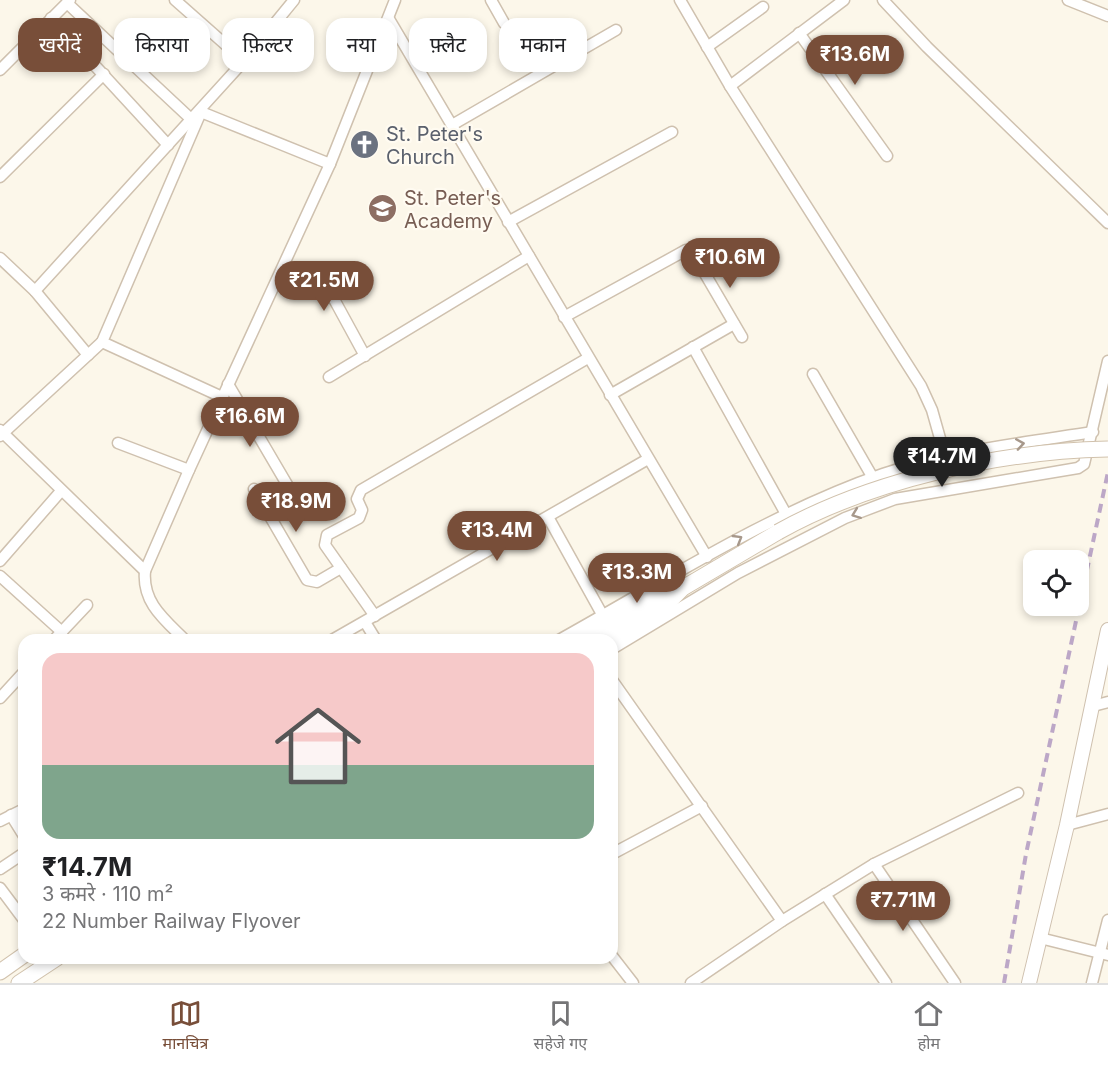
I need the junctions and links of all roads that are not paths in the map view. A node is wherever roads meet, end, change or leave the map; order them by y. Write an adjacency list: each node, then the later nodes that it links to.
1 (175, 0): 19 (street)
2 (294, 0): 13 (street)
3 (395, 0): 14 (street)
4 (491, 0): 15 (street)
5 (680, 0): 20 (street)
6 (844, 0): 18 (street)
7 (883, 0): 36 (street)
8 (1068, 0): 11 (street)
9 (68, 1): 12 (street); 28 (street)
10 (763, 7): 20 (street)
11 (1108, 16)
12 (51, 18)
13 (279, 18)
14 (389, 18)
15 (501, 18)
16 (616, 30): 29 (street)
17 (397, 32): 29 (street)
18 (799, 33): 26 (street); 32 (street)
19 (222, 42)
20 (707, 47): 26 (street)
21 (18, 52): 22 (street)
22 (0, 70)
23 (234, 72): 27 (street)
24 (367, 72): 33 (street)
25 (104, 74): 31 (street); 34 (street)
26 (730, 86): 59 (street)
27 (203, 108): 28 (street); 33 (street); 44 (street)
28 (191, 119): 31 (street)
29 (452, 125): 35 (street)
30 (672, 132): 35 (street)
31 (168, 145): 40 (street)
32 (887, 156)
33 (330, 164): 39 (street)
34 (0, 177)
35 (508, 222): 37 (street)
36 (1108, 224)
37 (529, 256): 41 (street); 47 (street)
38 (0, 258): 40 (street)
39 (284, 268): 47 (street); 52 (street)
40 (34, 291): 46 (street)
41 (564, 317): 42 (street); 48 (street)
42 (734, 324): 43 (street); 45 (street)
43 (742, 338)
44 (102, 342): 46 (street); 54 (street)
45 (693, 347): 53 (street); 66 (street)
46 (88, 355): 56 (street)
47 (365, 356): 51 (street)
48 (588, 358): 53 (street); 70 (street)
49 (1108, 361): 55 (street)
50 (813, 374): 62 (street)
51 (329, 377)
52 (228, 384): 54 (street); 65 (street)
53 (610, 395): 60 (street)
54 (222, 397): 61 (street)
55 (1092, 432): 59 (street, one-way to 55); 86 (street, one-way to 86)
56 (1, 433): 64 (street)
57 (118, 443): 61 (street)
58 (1108, 449): 73 (main road, bridge)
59 (945, 456): 62 (street)
60 (648, 459): 67 (street); 68 (street)
61 (189, 470): 71 (street)
62 (873, 478): 66 (street)
63 (254, 489): 70 (street)
64 (61, 491): 69 (street); 71 (street)
65 (295, 498)
66 (786, 514): 68 (street, one-way to 66)
67 (548, 517): 75 (street); 76 (street)
68 (707, 557): 75 (street)
69 (0, 561)
70 (341, 568): 76 (street)
71 (145, 571): 80 (street)
72 (0, 576): 78 (street)
73 (683, 588): 84 (main road); 85 (main road)
74 (87, 605): 79 (street)
75 (603, 616): 83 (street)
76 (370, 619): 81 (street); 82 (street)
77 (1108, 630): 91 (street)
78 (56, 634)
79 (60, 634)
80 (179, 634)
81 (343, 634)
82 (374, 634)
83 (570, 634)
84 (591, 634)
85 (617, 634)
86 (618, 645)
87 (18, 678): 89 (street)
88 (618, 688): 93 (street)
89 (0, 698)
90 (1108, 702): 91 (street)
91 (1093, 706): 99 (street)
92 (1017, 793): 103 (street)
93 (702, 806): 101 (street); 109 (street)
94 (1108, 808): 99 (street)
95 (18, 812): 97 (street)
96 (1108, 814): 99 (street)
97 (11, 815): 98 (street); 100 (street)
98 (0, 821)
99 (1068, 821): 110 (street)
100 (18, 826)
101 (618, 851)
102 (18, 858): 104 (street)
103 (874, 864): 106 (street); 120 (street)
104 (0, 869)
105 (0, 888): 107 (street)
106 (825, 894): 109 (street); 119 (street)
107 (18, 912)
108 (1108, 920): 111 (street)
109 (782, 921): 118 (street)
110 (1040, 938): 111 (street); 121 (street)
111 (1104, 954): 122 (street)
112 (18, 959): 115 (main road)
113 (48, 964): 116 (main road)
114 (618, 964): 117 (street)
115 (0, 972)
116 (19, 983)
117 (633, 983)
118 (691, 983)
119 (886, 983)
120 (955, 983)
121 (1029, 983)
122 (1092, 983)

